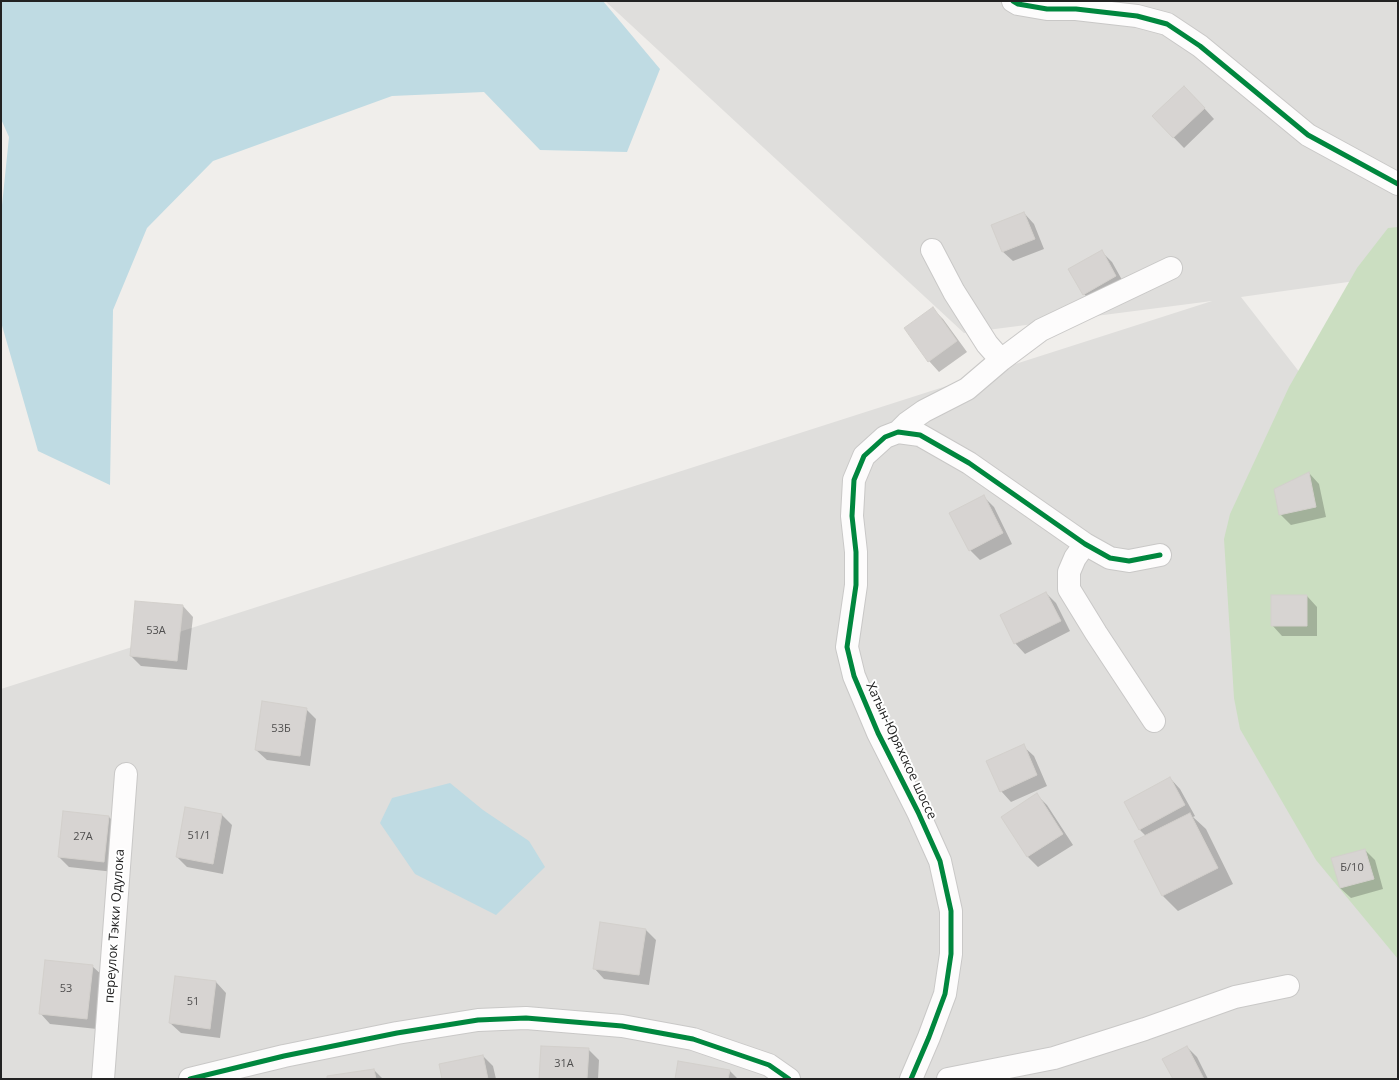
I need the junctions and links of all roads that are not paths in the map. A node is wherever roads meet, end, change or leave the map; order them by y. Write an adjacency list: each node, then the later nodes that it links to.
1 (1013, 1): 2 (street)
2 (1079, 5): 3 (street)
3 (1398, 184)
4 (932, 250): 6 (street)
5 (1171, 268): 6 (street, Хатын-Юряхское шоссе)
6 (1001, 360): 7 (street, Хатын-Юряхское шоссе)
7 (898, 432): 8 (street); 16 (street, Хатын-Юряхское шоссе)
8 (1085, 544): 9 (street); 10 (street)
9 (1160, 555)
10 (1154, 721)
11 (126, 774): 13 (street, переулок Тэкки Одулока)
12 (1288, 986): 17 (street)
13 (103, 1079)
14 (190, 1079): 15 (street)
15 (789, 1079)
16 (911, 1079)
17 (948, 1079)

